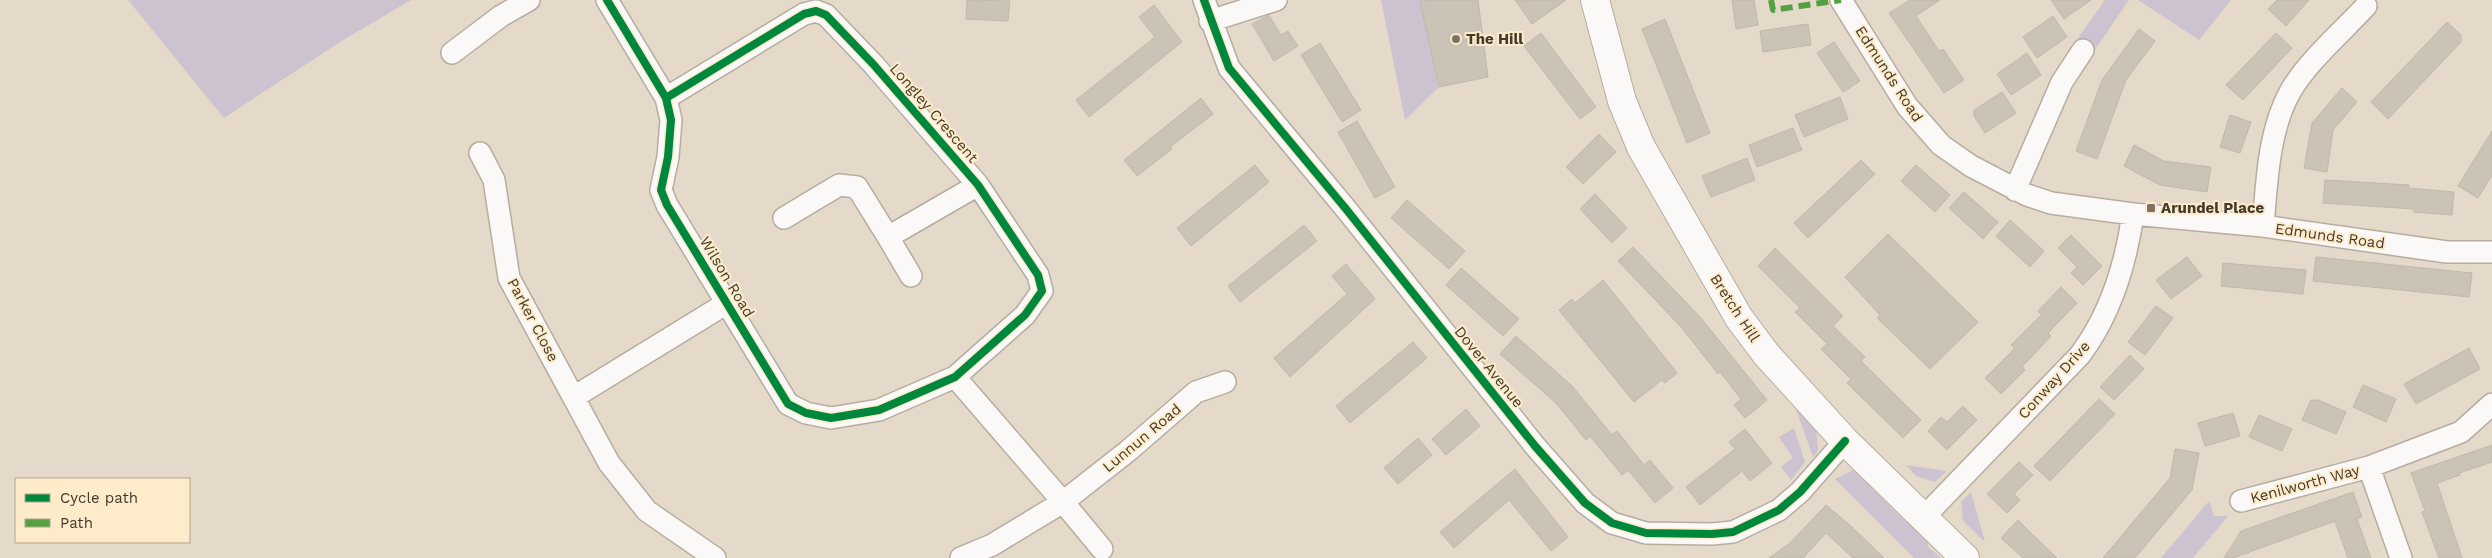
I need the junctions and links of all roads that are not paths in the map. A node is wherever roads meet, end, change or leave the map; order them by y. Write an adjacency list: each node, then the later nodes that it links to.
1 (529, 0): 10 (street)
2 (607, 0): 11 (street, Wilson Road)
3 (1204, 0): 8 (street, Dover Avenue)
4 (1276, 0): 8 (street)
5 (1595, 0): 26 (street, Bretch Hill)
6 (1841, 0): 14 (street, Edmunds Road)
7 (2366, 6): 17 (street)
8 (1210, 21): 26 (street, Dover Avenue)
9 (2083, 50): 14 (street)
10 (452, 54)
11 (666, 98): 13 (street, Longley Crescent); 21 (street, Wilson Road)
12 (480, 153): 24 (street, Parker Close)
13 (978, 185): 18 (street); 22 (street, Longley Crescent)
14 (2015, 190): 15 (street, Edmunds Road)
15 (2133, 214): 17 (street, Edmunds Road); 30 (street, Conway Drive)
16 (784, 218): 18 (street)
17 (2263, 226): 19 (street, Edmunds Road)
18 (888, 237): 20 (street)
19 (2492, 252)
20 (911, 276)
21 (727, 303): 22 (street, Wilson Road); 24 (street)
22 (955, 377): 29 (street)
23 (1225, 382): 29 (street, Lunnun Road)
24 (574, 397): 32 (street, Parker Close)
25 (2492, 404): 27 (street, Kenilworth Way)
26 (1845, 442): 30 (street, Bretch Hill)
27 (2369, 467): 28 (street, Kenilworth Way); 35 (street, Kenilworth Way)
28 (2241, 501)
29 (1062, 502): 31 (street); 33 (street, Lunnun Road)
30 (1924, 517): 34 (street, Bretch Hill)
31 (1102, 549)
32 (715, 558)
33 (961, 558)
34 (1965, 558)
35 (2401, 558)

